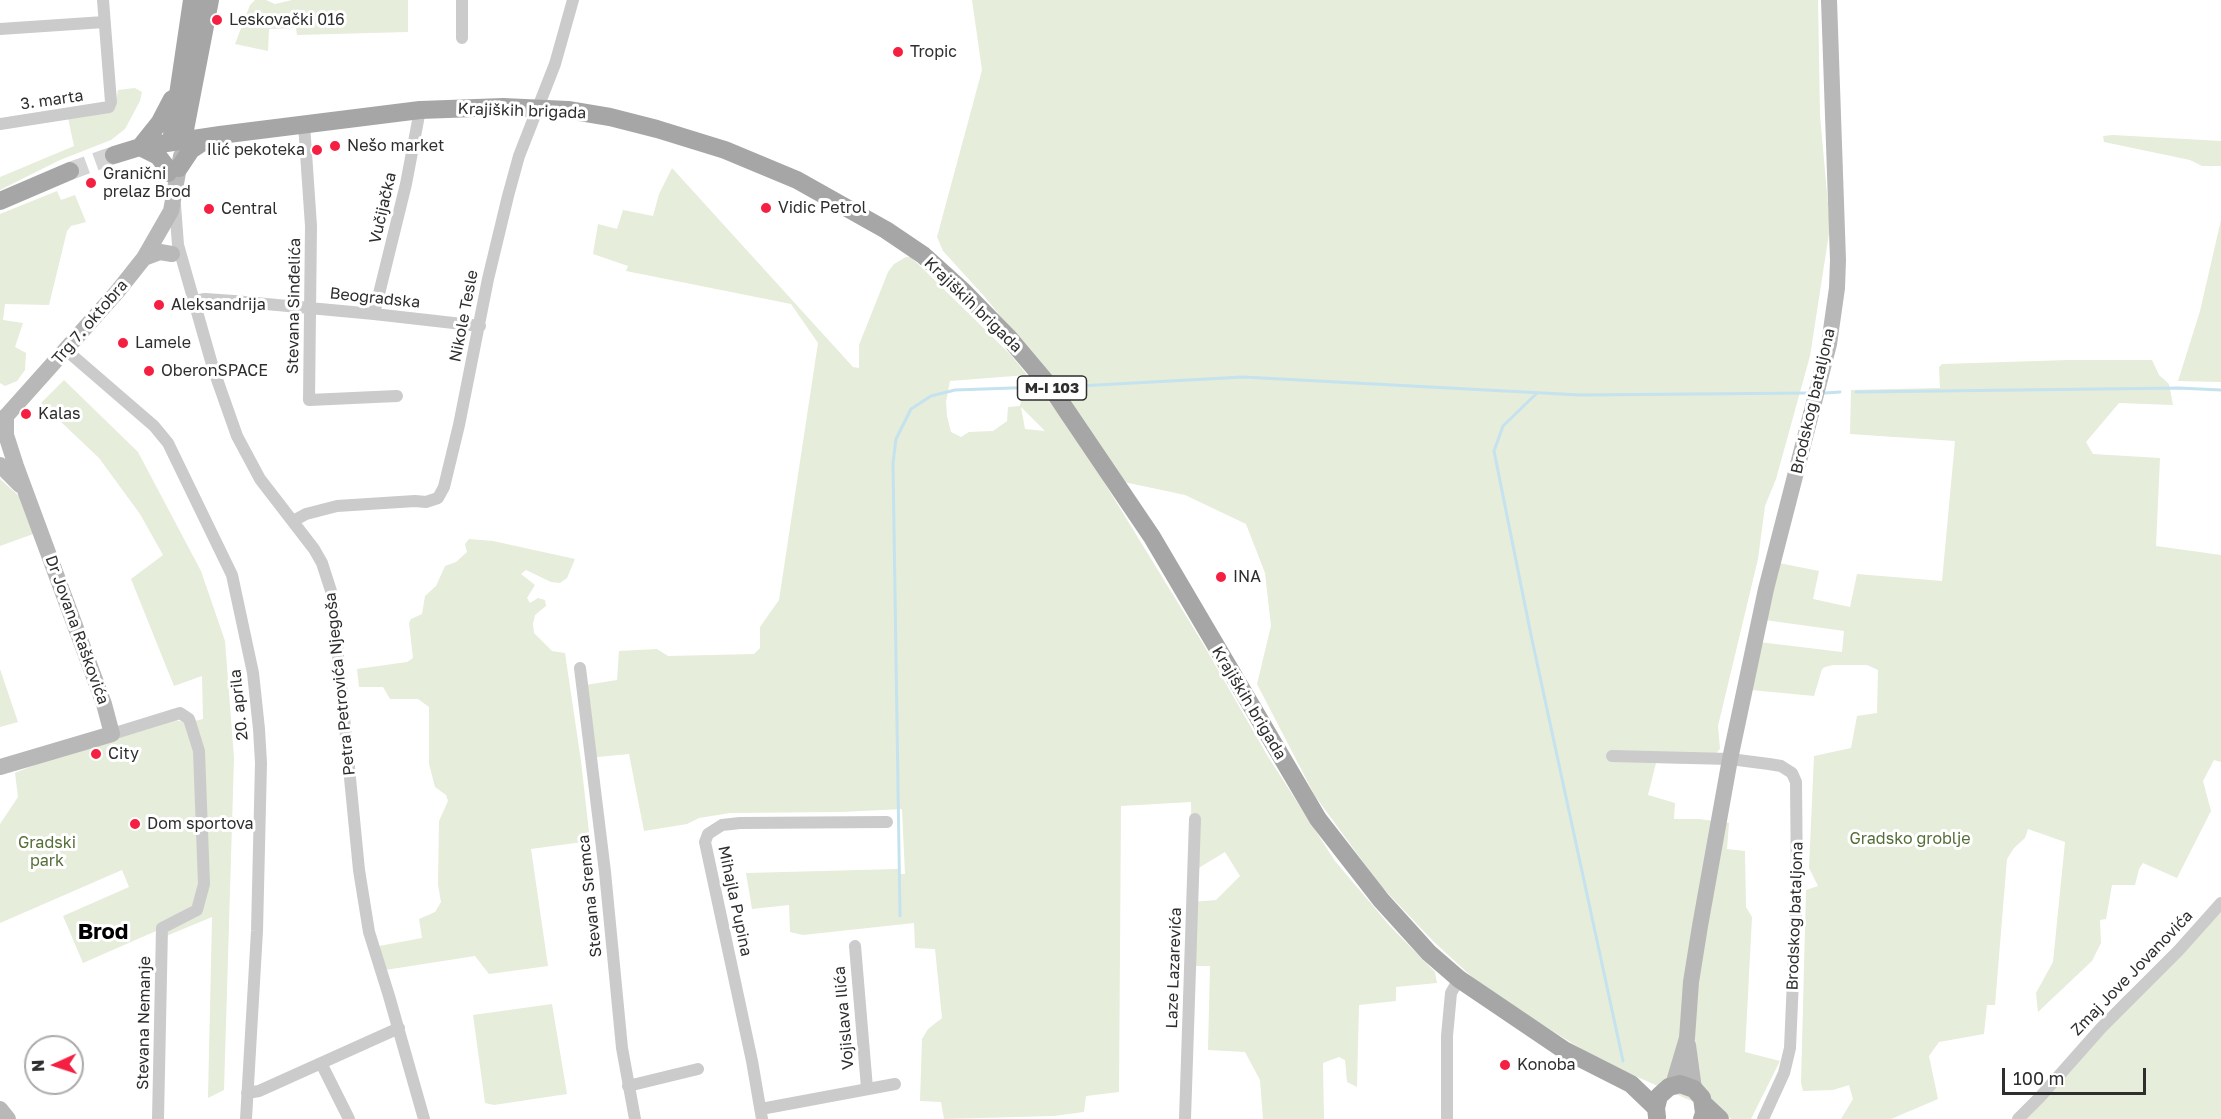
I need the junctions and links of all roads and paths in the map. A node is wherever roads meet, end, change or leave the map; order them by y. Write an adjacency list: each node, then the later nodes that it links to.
1 (103, 0): 7 (street)
2 (192, 0): 10 (main road)
3 (210, 0): 11 (main road)
4 (462, 0): 9 (street)
5 (573, 0): 12 (street, Nikole Tesle)
6 (1829, 0): 40 (street, Brodskog bataljona)
7 (104, 22): 8 (street); 14 (street, 3. marta)
8 (0, 29)
9 (462, 38)
10 (182, 70): 17 (main road); 18 (main road)
11 (190, 99): 16 (main road); 17 (main road)
12 (538, 108): 13 (main road, Krajiških brigada / M-I 103); 30 (street, Nikole Tesle); 46 (main road, Krajiških brigada / M-I 103)
13 (420, 110): 15 (main road, Krajiških brigada / M-I 103); 29 (street, Vučijačka)
14 (0, 124)
15 (304, 124): 16 (main road, Krajiških brigada / M-I 103); 28 (street, Stevana Sinđelića)
16 (220, 135): 17 (main road, Krajiških brigada / M-I 103); 20 (main road)
17 (177, 141): 18 (main road, M-I 103); 20 (street)
18 (140, 147): 19 (main road, M-I 103); 20 (main road)
19 (114, 155)
20 (173, 170): 22 (street); 24 (street)
21 (70, 171): 23 (main road)
22 (175, 195): 24 (street); 25 (street)
23 (0, 201)
24 (156, 236): 25 (street, Petra Petrovića Njegoša); 26 (street, Trg 7. oktobra)
25 (175, 249): 26 (street); 27 (street, Petra Petrovića Njegoša)
26 (144, 258): 31 (street, Trg 7. oktobra)
27 (195, 301): 28 (street, Beogradska); 36 (street, Petra Petrovića Njegoša)
28 (311, 308): 29 (street, Beogradska); 32 (street, Stevana Sinđelića)
29 (374, 314): 30 (street, Beogradska)
30 (480, 326): 36 (street, Nikole Tesle)
31 (66, 350): 33 (street, Trg 7. oktobra); 56 (street, 20. aprila)
32 (398, 396)
33 (8, 414): 35 (street, Dr Jovana Raškovića)
34 (0, 465): 35 (street)
35 (24, 490): 38 (street, Dr Jovana Raškovića)
36 (293, 520): 47 (street, Petra Petrovića Njegoša)
37 (580, 668): 53 (street, Stevana Sremca)
38 (112, 734): 41 (street); 62 (street, Stevana Nemanje)
39 (1612, 756): 40 (street, Brodskog bataljona)
40 (1730, 759): 48 (street, Brodskog bataljona); 70 (street, Brodskog bataljona)
41 (0, 767)
42 (1195, 819): 67 (street, Laze Lazarevića)
43 (887, 822): 59 (street, Mihajla Pupina)
44 (2221, 903): 71 (street, Zmaj Jove Jovanovića)
45 (855, 946): 55 (street, Vojislava Ilića)
46 (1459, 979): 52 (main road, Krajiških brigada / M-I 103); 68 (street)
47 (399, 1028): 49 (street); 65 (street, Petra Petrovića Njegoša)
48 (1687, 1038): 54 (street, Brodskog bataljona); 57 (street, Brodskog bataljona)
49 (321, 1063): 56 (street); 64 (street)
50 (698, 1070): 53 (street)
51 (895, 1084): 55 (street)
52 (1631, 1084): 54 (main road, Krajiških brigada / M-I 103); 60 (main road, Krajiških brigada / M-I 103)
53 (628, 1086): 66 (street, Stevana Sremca)
54 (1671, 1086): 57 (main road, M-I 103); 60 (main road, M-I 103)
55 (867, 1088): 59 (street)
56 (247, 1093): 63 (street, 20. aprila)
57 (1700, 1104): 69 (main road)
58 (0, 1109): 61 (street)
59 (761, 1114)
60 (1657, 1114)
61 (8, 1119)
62 (158, 1119)
63 (246, 1119)
64 (349, 1119)
65 (424, 1119)
66 (634, 1119)
67 (1185, 1119)
68 (1448, 1119)
69 (1720, 1119)
70 (1763, 1119)
71 (2018, 1119)

